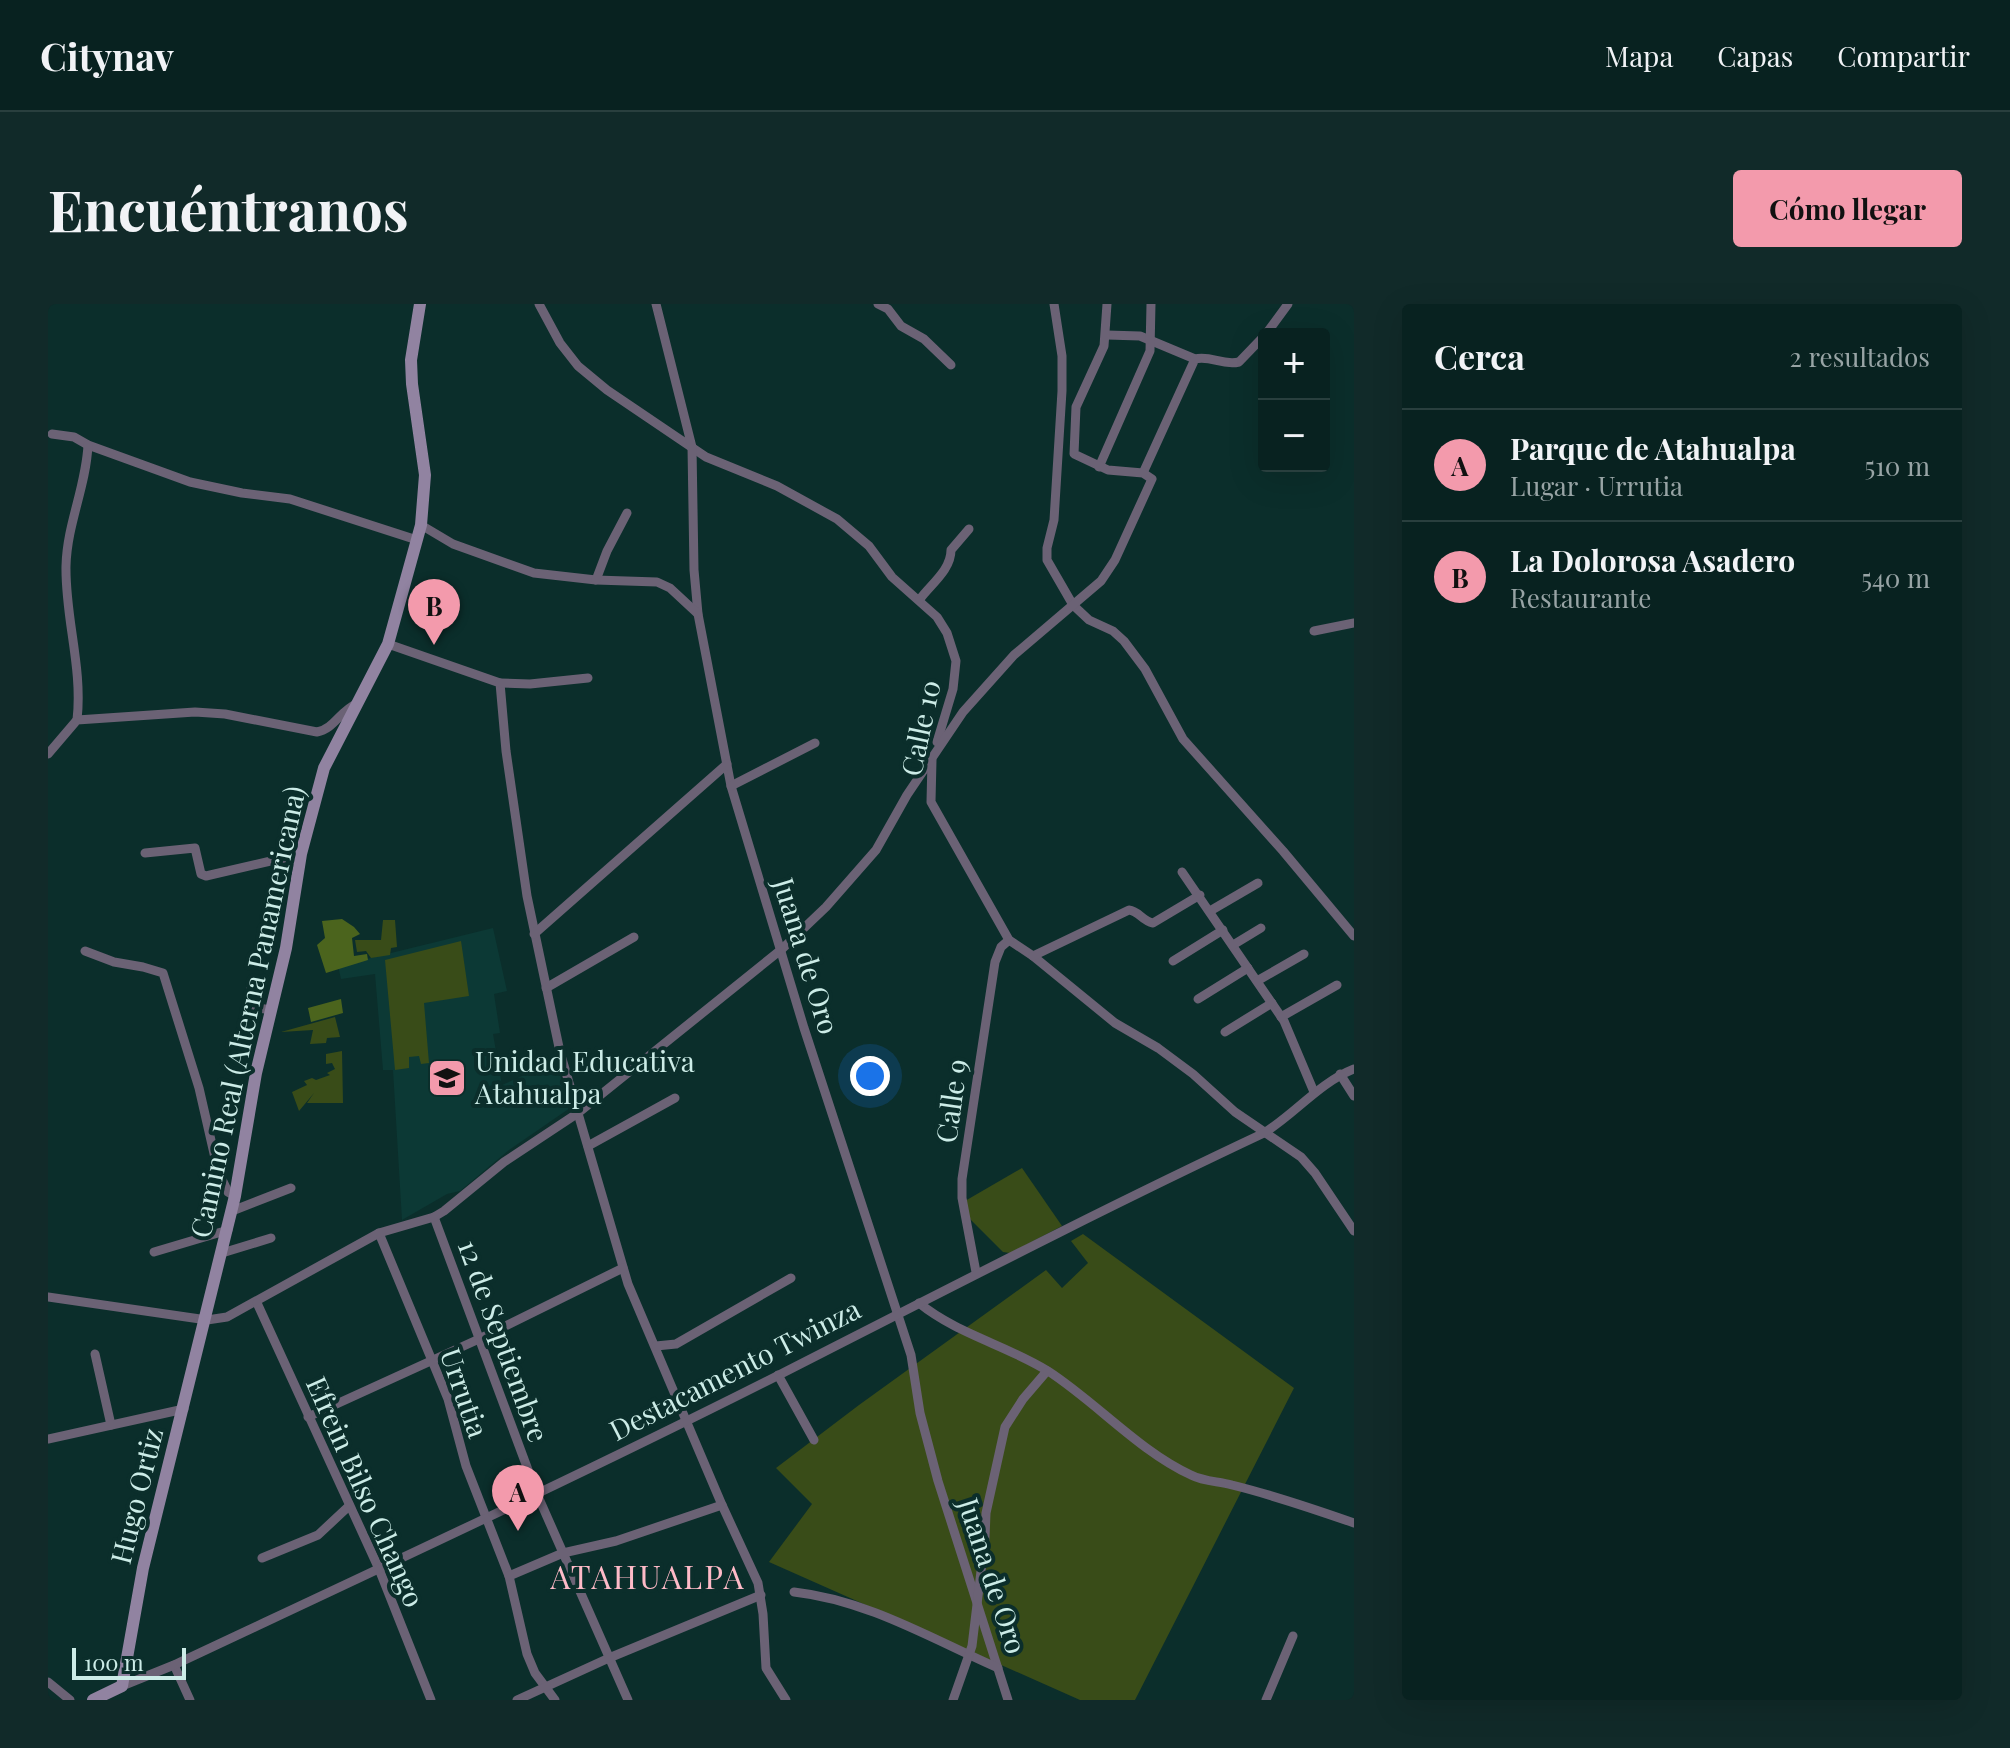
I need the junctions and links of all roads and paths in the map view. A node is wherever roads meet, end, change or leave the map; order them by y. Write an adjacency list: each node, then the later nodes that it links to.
1 (420, 304): 21 (street, Camino Real (Alterna Panamericana))
2 (539, 304): 17 (street, Calle 10)
3 (656, 304): 17 (street, Juana de Oro)
4 (878, 304): 14 (street)
5 (1054, 304): 26 (street)
6 (1107, 304): 10 (street)
7 (1151, 304): 11 (street)
8 (1288, 304): 9 (street)
9 (1270, 328)
10 (1107, 335): 11 (street); 18 (street)
11 (1150, 339): 13 (street); 18 (street)
12 (1258, 342): 13 (street)
13 (1195, 359): 19 (street)
14 (951, 365)
15 (52, 434): 16 (street)
16 (88, 445): 23 (street); 34 (street)
17 (692, 447): 25 (street, Calle 10); 27 (street, Juana de Oro)
18 (1099, 467): 19 (street)
19 (1143, 473): 26 (street)
20 (627, 513): 24 (street)
21 (421, 525): 23 (street, Camino Real (Alterna Panamericana)); 24 (street)
22 (969, 529): 25 (street)
23 (417, 540): 30 (street, Camino Real (Alterna Panamericana))
24 (596, 580): 27 (street)
25 (920, 599): 37 (street, Calle 10)
26 (1073, 605): 37 (street); 49 (street)
27 (698, 614): 38 (street, Juana de Oro)
28 (1354, 623): 29 (street)
29 (1314, 631)
30 (388, 644): 32 (street); 33 (street, Camino Real (Alterna Panamericana))
31 (588, 678): 32 (street)
32 (500, 683): 48 (street)
33 (356, 704): 34 (street); 41 (street, Camino Real (Alterna Panamericana))
34 (77, 720): 36 (street)
35 (815, 743): 39 (street)
36 (48, 754)
37 (932, 760): 51 (street, Calle 10); 53 (street)
38 (727, 764): 39 (street, Juana de Oro); 48 (street)
39 (731, 786): 53 (street, Juana de Oro)
40 (145, 853): 41 (street)
41 (301, 854): 65 (street, Camino Real (Alterna Panamericana))
42 (1182, 872): 44 (street)
43 (1258, 883): 45 (street)
44 (1200, 895): 45 (street); 56 (street)
45 (1210, 911): 47 (street)
46 (1261, 928): 52 (street)
47 (1223, 930): 52 (street); 57 (street)
48 (534, 934): 62 (street)
49 (1354, 936)
50 (634, 937): 62 (street)
51 (1009, 940): 56 (street, Calle 10); 87 (street, Calle 9)
52 (1233, 945): 58 (street)
53 (782, 949): 73 (street); 92 (street, Juana de Oro)
54 (85, 951): 77 (street)
55 (1304, 954): 59 (street)
56 (1033, 956): 74 (street, Calle 10)
57 (1173, 961)
58 (1248, 968): 59 (street); 63 (street)
59 (1257, 981): 64 (street)
60 (1337, 985): 66 (street)
61 (251, 988): 65 (street)
62 (546, 988): 73 (street)
63 (1198, 999)
64 (1272, 1003): 66 (street); 67 (street)
65 (271, 1010): 77 (street, Camino Real (Alterna Panamericana))
66 (1281, 1017): 70 (street)
67 (1225, 1032)
68 (1354, 1069): 69 (street, Destacamento Twinza)
69 (1340, 1074): 70 (street, Destacamento Twinza); 71 (street)
70 (1314, 1092): 74 (street, Destacamento Twinza)
71 (1354, 1096)
72 (675, 1098): 75 (street)
73 (578, 1113): 75 (street); 79 (street)
74 (1264, 1133): 81 (street, Calle 10); 87 (street, Destacamento Twinza)
75 (588, 1146): 86 (street)
76 (291, 1188): 78 (street)
77 (235, 1196): 78 (street, Camino Real (Alterna Panamericana))
78 (232, 1211): 80 (street, Camino Real (Alterna Panamericana))
79 (434, 1217): 82 (street); 94 (street, 12 de Septiembre)
80 (228, 1230): 84 (street); 85 (street, Camino Real (Alterna Panamericana))
81 (1354, 1231)
82 (379, 1233): 90 (street); 97 (street, Urrutia)
83 (271, 1238): 85 (street)
84 (154, 1252)
85 (222, 1253): 93 (street, Camino Real (Alterna Panamericana))
86 (623, 1268): 94 (street); 95 (street)
87 (976, 1272): 91 (street, Destacamento Twinza)
88 (791, 1278): 95 (street)
89 (48, 1297): 93 (street)
90 (257, 1303): 93 (street); 101 (street, Efrein Bilso Chango)
91 (919, 1303): 92 (street, Destacamento Twinza); 98 (street)
92 (895, 1314): 99 (street, Destacamento Twinza); 117 (street, Juana de Oro)
93 (207, 1320): 100 (street, Hugo Ortiz)
94 (479, 1339): 97 (street); 106 (street, 12 de Septiembre)
95 (656, 1346): 102 (street)
96 (95, 1354): 103 (street)
97 (430, 1361): 101 (street); 109 (street, Urrutia)
98 (1047, 1371): 110 (street); 117 (street)
99 (778, 1375): 102 (street, Destacamento Twinza); 105 (street)
100 (184, 1409): 103 (street); 124 (street, Hugo Ortiz)
101 (308, 1417): 108 (street, Efrein Bilso Chango)
102 (688, 1420): 106 (street, Destacamento Twinza); 107 (street)
103 (111, 1425): 104 (street)
104 (48, 1439)
105 (814, 1440)
106 (537, 1494): 109 (street, Destacamento Twinza); 111 (street, 12 de Septiembre)
107 (722, 1505): 111 (street); 116 (street)
108 (349, 1506): 112 (street); 113 (street, Efrein Bilso Chango)
109 (488, 1519): 113 (street, Destacamento Twinza); 114 (street, Urrutia)
110 (1354, 1523)
111 (563, 1553): 114 (street); 120 (street, 12 de Septiembre)
112 (262, 1558)
113 (379, 1569): 121 (street, Destacamento Twinza); 129 (street, Efrein Bilso Chango)
114 (509, 1576): 125 (street, Urrutia)
115 (794, 1592): 119 (street)
116 (761, 1595): 120 (street); 133 (street)
117 (977, 1605): 119 (street); 122 (street, Juana de Oro)
118 (1293, 1636): 136 (street)
119 (970, 1655): 122 (street); 134 (street)
120 (609, 1658): 125 (street); 132 (street, 12 de Septiembre)
121 (174, 1665): 124 (street, Destacamento Twinza); 128 (street)
122 (998, 1668): 135 (street, Juana de Oro)
123 (48, 1682): 126 (street)
124 (122, 1686): 127 (street)
125 (544, 1686): 130 (street); 131 (street, Urrutia)
126 (70, 1700)
127 (93, 1700)
128 (190, 1700)
129 (431, 1700)
130 (517, 1700)
131 (555, 1700)
132 (628, 1700)
133 (786, 1700)
134 (953, 1700)
135 (1008, 1700)
136 (1266, 1700)

